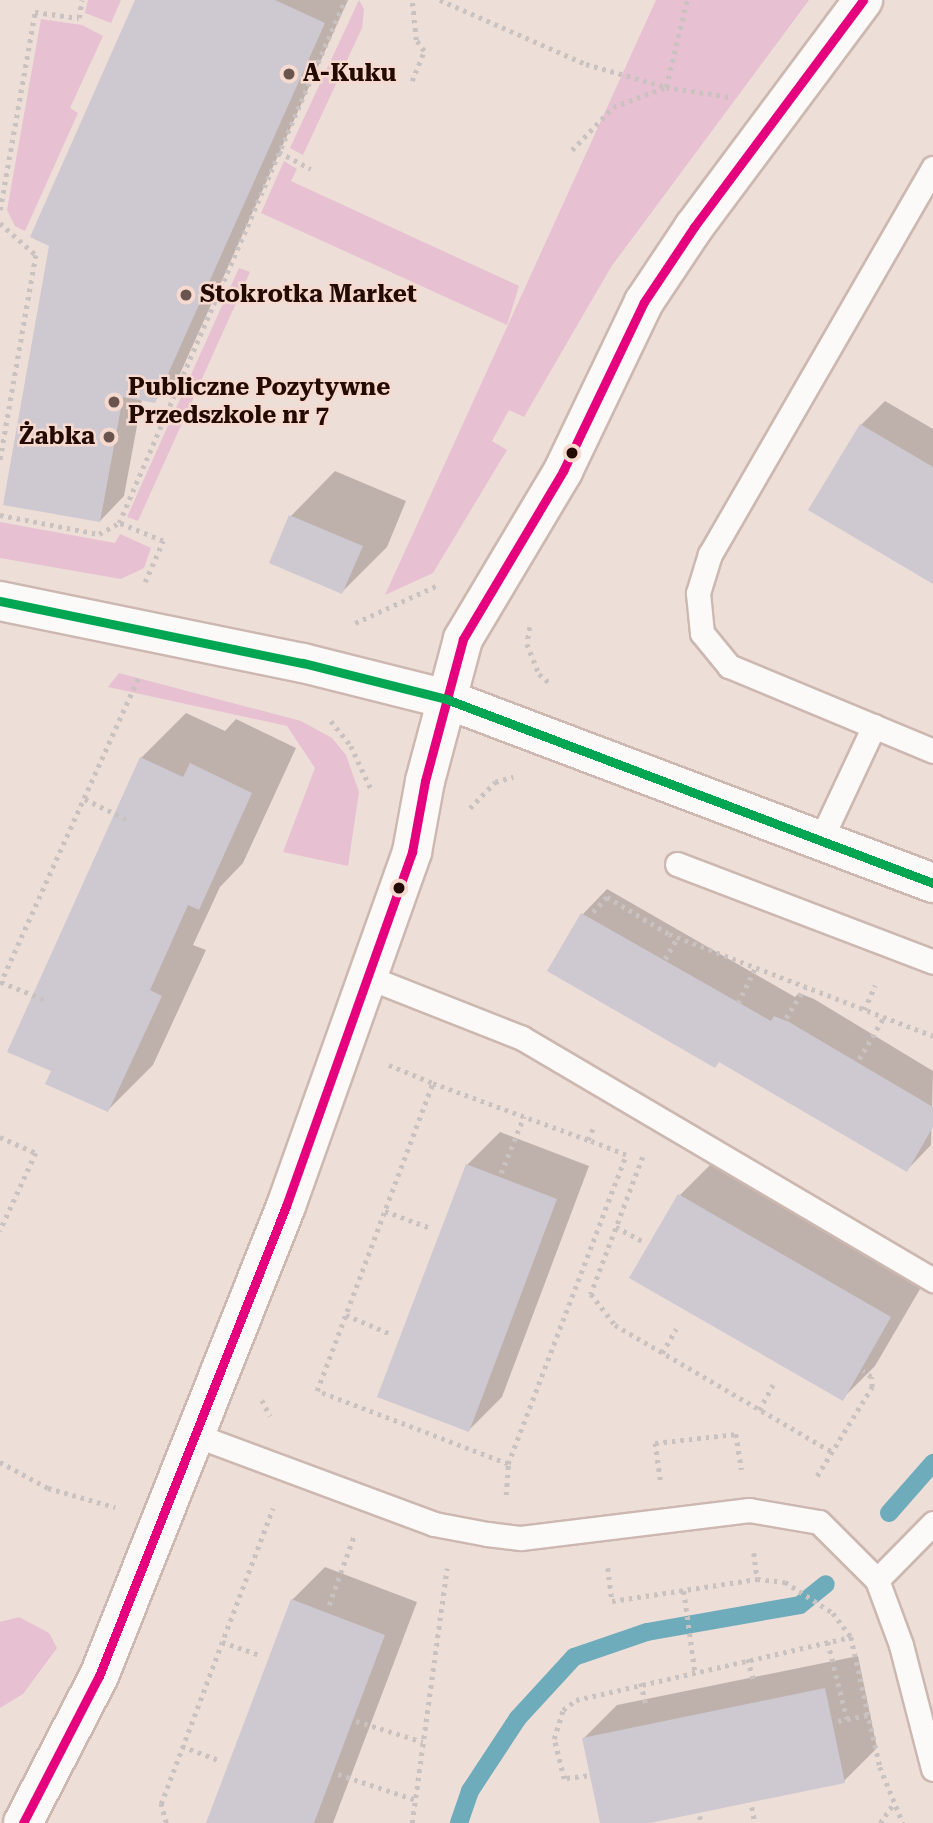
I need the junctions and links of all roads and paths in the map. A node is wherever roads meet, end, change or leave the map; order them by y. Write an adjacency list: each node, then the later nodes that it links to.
1 (82, 0): 14 (path)
2 (345, 0): 11 (path)
3 (412, 0): 7 (path)
4 (440, 0): 8 (path)
5 (687, 0): 8 (path)
6 (863, 0): 24 (street)
7 (412, 81)
8 (666, 87): 9 (path); 10 (path)
9 (744, 101)
10 (572, 150)
11 (279, 152): 13 (path); 18 (path)
12 (933, 168): 26 (lane)
13 (310, 169)
14 (0, 211)
15 (0, 223): 16 (path)
16 (0, 461)
17 (0, 515): 18 (path)
18 (119, 523): 19 (path)
19 (140, 592)
20 (0, 601): 24 (street)
21 (531, 617): 23 (path)
22 (142, 670): 28 (path)
23 (555, 687)
24 (446, 699): 31 (street); 39 (street)
25 (328, 718): 29 (path)
26 (874, 726): 27 (lane); 31 (lane)
27 (933, 751)
28 (85, 799): 30 (path); 40 (path)
29 (371, 803)
30 (126, 819)
31 (821, 839): 33 (street)
32 (677, 864): 37 (lane)
33 (933, 883)
34 (593, 912): 35 (path)
35 (677, 938): 36 (path); 38 (path)
36 (665, 959)
37 (933, 962)
38 (755, 968): 41 (path); 43 (path)
39 (370, 978): 52 (lane); 69 (street)
40 (0, 983): 42 (path)
41 (806, 987): 44 (path); 45 (path)
42 (45, 1000)
43 (738, 1003)
44 (884, 1017): 46 (path); 47 (path)
45 (786, 1018)
46 (933, 1036)
47 (859, 1059)
48 (380, 1061): 49 (path)
49 (433, 1083): 50 (path); 56 (path)
50 (524, 1116): 54 (path); 55 (path)
51 (599, 1130): 54 (path)
52 (683, 1133): 57 (path); 61 (lane)
53 (0, 1138): 59 (path)
54 (588, 1140): 72 (path)
55 (501, 1174)
56 (385, 1211): 58 (path); 62 (path)
57 (616, 1227): 60 (path); 65 (path)
58 (430, 1228)
59 (0, 1231)
60 (644, 1242)
61 (933, 1280)
62 (346, 1315): 64 (path); 72 (path)
63 (676, 1328): 65 (path)
64 (391, 1334)
65 (662, 1353): 68 (path)
66 (863, 1371): 70 (path)
67 (773, 1385): 68 (path)
68 (759, 1409): 70 (path)
69 (195, 1435): 82 (street); 86 (lane)
70 (832, 1452): 75 (path)
71 (0, 1462): 82 (path)
72 (508, 1464): 79 (path)
73 (755, 1473): 77 (path)
74 (804, 1476): 75 (path)
75 (817, 1476): 76 (path)
76 (828, 1483)
77 (647, 1484)
78 (494, 1493): 79 (path)
79 (506, 1495): 80 (path)
80 (520, 1495)
81 (276, 1501): 91 (path)
82 (162, 1519): 113 (street)
83 (933, 1523): 86 (lane)
84 (356, 1532): 89 (path)
85 (445, 1563): 103 (path)
86 (877, 1580): 106 (lane)
87 (785, 1582): 90 (path)
88 (684, 1591): 95 (path)
89 (329, 1605)
90 (851, 1637): 92 (path); 99 (path)
91 (222, 1642): 93 (path); 104 (path)
92 (828, 1642): 94 (path); 100 (path)
93 (259, 1655)
94 (748, 1660): 95 (path); 96 (path)
95 (695, 1671): 97 (path)
96 (754, 1681)
97 (641, 1683): 98 (path); 108 (path)
98 (646, 1705)
99 (868, 1715): 100 (path); 110 (path)
100 (847, 1719): 102 (path)
101 (356, 1721): 103 (path)
102 (838, 1721)
103 (424, 1742): 109 (path)
104 (183, 1746): 105 (path); 114 (path)
105 (219, 1760)
106 (933, 1769)
107 (338, 1774): 109 (path)
108 (587, 1776)
109 (416, 1800): 115 (path)
110 (895, 1803): 118 (path); 119 (path)
111 (752, 1807): 117 (path)
112 (700, 1816): 116 (path)
113 (23, 1823)
114 (166, 1823)
115 (412, 1823)
116 (701, 1823)
117 (755, 1823)
118 (880, 1823)
119 (903, 1823)

